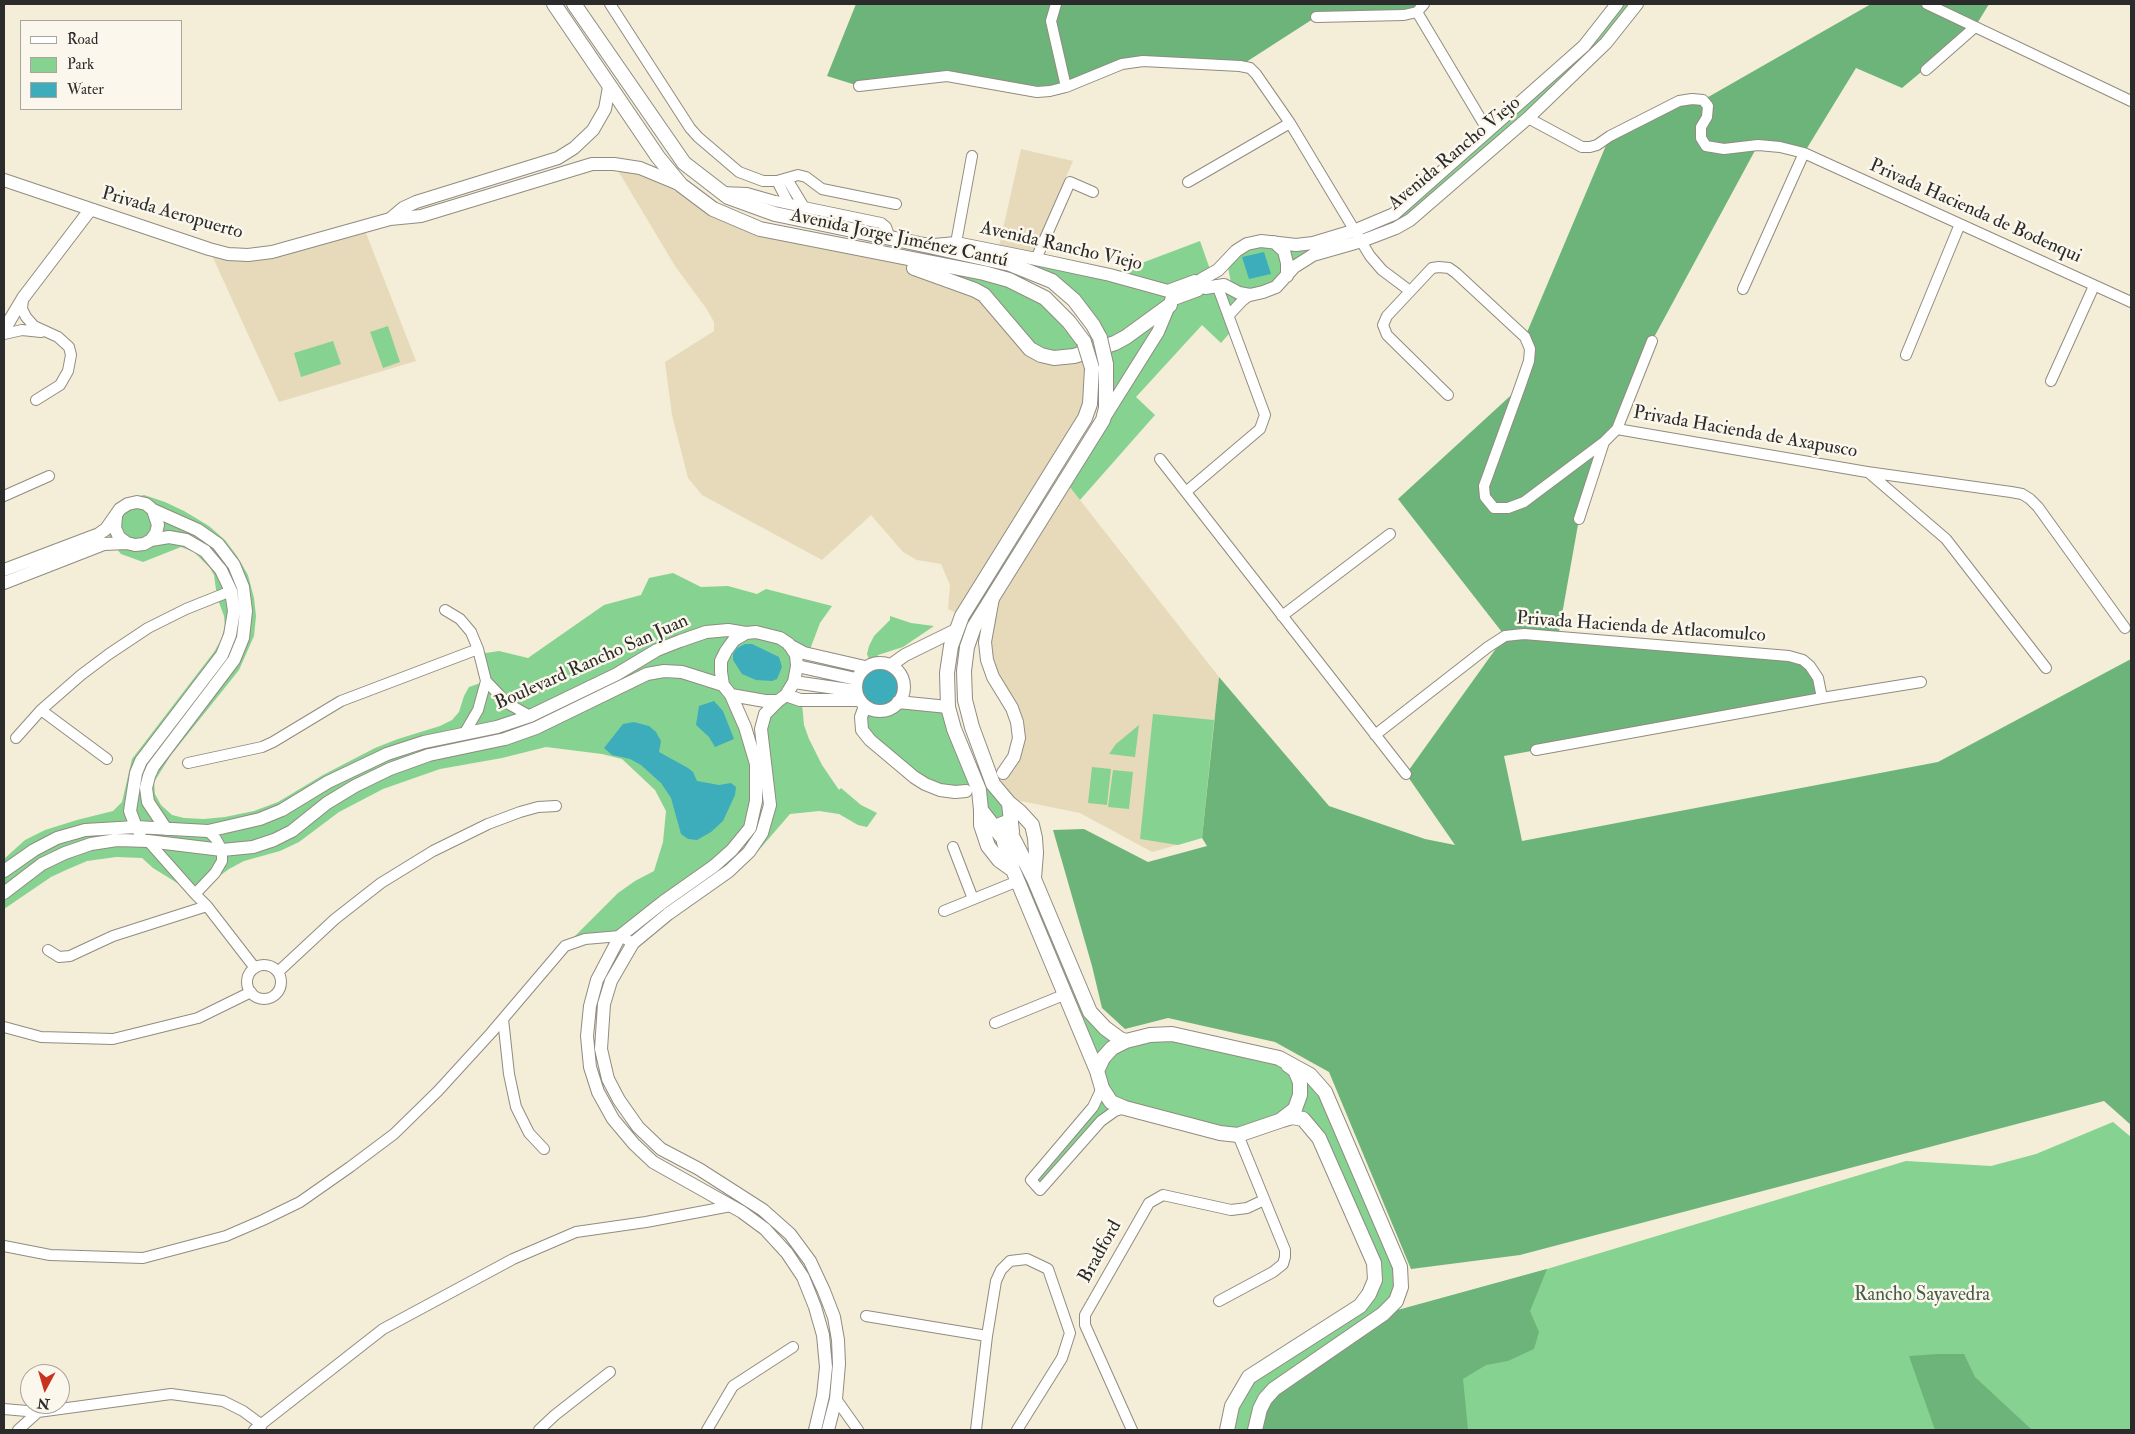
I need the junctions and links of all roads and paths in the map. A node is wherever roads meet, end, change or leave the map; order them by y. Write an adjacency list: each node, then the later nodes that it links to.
1 (554, 4): 13 (main road, Avenida Jorge Jiménez Cantú)
2 (574, 4): 29 (main road, Avenida Jorge Jiménez Cantú)
3 (610, 4): 26 (street)
4 (1056, 4): 14 (street)
5 (1617, 4): 15 (street, Avenida Rancho Viejo)
6 (1637, 4): 16 (street, Avenida Rancho Viejo)
7 (1928, 4): 10 (street)
8 (1420, 8): 9 (street); 20 (street)
9 (1316, 16)
10 (1976, 27): 11 (street); 17 (street)
11 (1926, 70)
12 (859, 86): 14 (street)
13 (609, 87): 28 (main road, Avenida Jorge Jiménez Cantú); 35 (street, Privada Aeropuerto)
14 (1066, 87): 19 (street)
15 (1536, 89): 16 (street); 20 (street, Avenida Rancho Viejo)
16 (1547, 100): 18 (street, Avenida Rancho Viejo)
17 (2131, 101)
18 (1528, 118): 22 (street, Privada Hacienda de Bodenqui); 23 (street, Avenida Rancho Viejo)
19 (1290, 123): 27 (street); 37 (street)
20 (1488, 131): 21 (street, Avenida Rancho Viejo)
21 (1474, 143): 23 (street); 37 (street, Avenida Rancho Viejo)
22 (1804, 154): 36 (street, Privada Hacienda de Bodenqui); 49 (street)
23 (1486, 155): 37 (street, Avenida Rancho Viejo)
24 (972, 156): 40 (street)
25 (4, 180): 34 (street, Privada Aeropuerto)
26 (782, 180): 31 (street); 32 (street); 33 (street)
27 (1188, 182)
28 (681, 185): 35 (street, Privada Aeropuerto); 42 (main road, Avenida Jorge Jiménez Cantú)
29 (721, 192): 31 (street); 38 (main road, Avenida Jorge Jiménez Cantú)
30 (1093, 192): 43 (street)
31 (789, 204): 33 (street)
32 (896, 204)
33 (804, 207): 38 (street)
34 (90, 210): 35 (street, Privada Aeropuerto); 52 (street)
35 (390, 218)
36 (1960, 224): 47 (street, Privada Hacienda de Bodenqui); 61 (street, Privada Hacienda de Bodenqui)
37 (1359, 236): 39 (street, Avenida Rancho Viejo); 45 (street, Avenida Rancho Viejo); 50 (street)
38 (890, 238): 41 (main road, Avenida Jorge Jiménez Cantú)
39 (1274, 242): 44 (street, Avenida Rancho Viejo); 45 (street)
40 (956, 243): 41 (street, Avenida Rancho Viejo); 43 (street, Avenida Rancho Viejo)
41 (929, 246): 65 (main road, Avenida Jorge Jiménez Cantú, bridge)
42 (864, 250): 53 (main road); 86 (main road, Avenida Jorge Jiménez Cantú, bridge)
43 (1036, 259): 53 (street, Avenida Rancho Viejo)
44 (1227, 262): 46 (street, Avenida Rancho Viejo); 48 (street)
45 (1287, 276): 51 (street, Avenida Rancho Viejo)
46 (1204, 284): 48 (street); 53 (street, Avenida Rancho Viejo); 56 (street)
47 (2094, 286): 54 (street, Privada Hacienda de Bodenqui); 62 (street, Privada Hacienda de Bodenqui)
48 (1232, 288): 51 (street)
49 (1743, 289)
50 (1410, 291): 63 (street, Privada Hacienda de Axapusco); 67 (street, Privada Hacienda de Axapusco)
51 (1250, 295): 56 (street)
52 (23, 298): 55 (street); 57 (street); 58 (street)
53 (1170, 299): 65 (street)
54 (2131, 302)
55 (4, 313)
56 (1229, 315): 71 (street)
57 (4, 330)
58 (47, 333): 59 (street); 64 (street)
59 (4, 334)
60 (1652, 341): 66 (street, Privada Hacienda de Axapusco)
61 (1906, 355)
62 (2051, 381)
63 (1448, 395)
64 (36, 400)
65 (1103, 420): 82 (main road, Avenida Jorge Jiménez Cantú)
66 (1617, 429): 67 (street, Privada Hacienda de Axapusco); 69 (street, Privada Hacienda de Axapusco)
67 (1604, 442): 75 (street)
68 (1160, 459): 71 (street)
69 (1867, 472): 85 (street, Privada Hacienda de Axapusco); 93 (street, Privada Hacienda de Axapusco)
70 (49, 476): 72 (street)
71 (1187, 491): 84 (street)
72 (4, 496)
73 (153, 510): 74 (street); 77 (street); 117 (street)
74 (116, 517): 78 (street); 79 (street)
75 (1579, 519)
76 (1390, 534): 84 (street)
77 (151, 540): 78 (street); 81 (street)
78 (127, 543): 80 (street)
79 (4, 570)
80 (4, 583)
81 (231, 590): 104 (street); 116 (street)
82 (993, 596): 112 (street); 114 (main road, Avenida Jorge Jiménez Cantú)
83 (445, 610): 89 (street)
84 (1282, 616): 107 (street)
85 (2125, 628)
86 (956, 630): 90 (street); 103 (main road, Avenida Jorge Jiménez Cantú)
87 (746, 633): 88 (street, Boulevard Rancho San Juan); 98 (street); 105 (street, Boulevard Rancho San Juan)
88 (789, 644): 91 (street); 92 (street, Boulevard Rancho San Juan)
89 (478, 648): 94 (street); 111 (street)
90 (891, 665): 92 (street); 102 (street)
91 (801, 667): 96 (street); 97 (street)
92 (865, 667): 99 (street)
93 (2046, 668)
94 (486, 681): 105 (street); 106 (street)
95 (1921, 682): 101 (street)
96 (798, 683): 97 (street); 100 (street)
97 (836, 688): 99 (street); 100 (street, Boulevard Rancho San Juan)
98 (727, 690): 100 (street, Boulevard Rancho San Juan); 127 (street, Boulevard Rancho San Juan); 136 (street)
99 (859, 694): 102 (street); 115 (street)
100 (782, 698): 137 (street)
101 (1822, 698): 107 (street, Privada Hacienda de Atlacomulco); 109 (street)
102 (898, 702): 103 (street)
103 (948, 706): 115 (main road, Avenida Jorge Jiménez Cantú)
104 (41, 710): 108 (street); 110 (street)
105 (530, 716): 106 (street, Boulevard Rancho San Juan)
106 (464, 734): 123 (street, Boulevard Rancho San Juan)
107 (1375, 735): 113 (street)
108 (16, 738)
109 (1536, 750)
110 (107, 759)
111 (188, 763)
112 (1003, 773)
113 (1406, 774)
114 (994, 784): 115 (main road); 118 (main road, Avenida Jorge Jiménez Cantú)
115 (973, 790): 120 (main road, Avenida Jorge Jiménez Cantú)
116 (131, 801): 117 (street); 121 (street)
117 (148, 802): 122 (street)
118 (1009, 803): 124 (main road); 130 (main road, Avenida Jorge Jiménez Cantú)
119 (556, 806): 140 (street)
120 (981, 810): 124 (main road); 129 (main road, Avenida Jorge Jiménez Cantú)
121 (136, 827): 122 (street, Boulevard Rancho San Juan); 125 (street); 128 (street, Boulevard Rancho San Juan)
122 (166, 829): 123 (street, Boulevard Rancho San Juan)
123 (208, 831): 127 (street)
124 (1006, 835): 129 (main road); 130 (main road)
125 (148, 841): 127 (street, Boulevard Rancho San Juan); 131 (street, Boulevard Rancho San Juan); 132 (street)
126 (953, 847): 133 (street)
127 (222, 850): 132 (street)
128 (4, 871)
129 (1015, 875): 133 (street); 142 (main road)
130 (1034, 878): 146 (main road)
131 (4, 893)
132 (195, 894): 134 (street)
133 (973, 899): 135 (street)
134 (207, 906): 138 (street); 139 (street)
135 (944, 911)
136 (620, 936): 137 (street); 143 (street); 155 (street)
137 (633, 943): 162 (street)
138 (48, 950)
139 (255, 968): 140 (street); 141 (street)
140 (278, 972): 141 (street)
141 (251, 992): 145 (street)
142 (1066, 994): 144 (street); 148 (main road)
143 (503, 1018): 153 (street); 156 (street)
144 (995, 1023)
145 (4, 1027)
146 (1126, 1041): 147 (main road); 148 (main road)
147 (1279, 1058): 151 (main road); 178 (main road)
148 (1098, 1071): 149 (main road)
149 (1102, 1088): 150 (main road); 150 (street)
150 (1125, 1108): 152 (main road)
151 (1282, 1120): 152 (main road); 177 (main road)
152 (1238, 1135): 154 (street)
153 (544, 1149)
154 (1264, 1200): 157 (street); 176 (street, Bradford)
155 (732, 1206): 167 (street); 171 (street)
156 (4, 1246)
157 (1219, 1301)
158 (866, 1316): 159 (street)
159 (987, 1336): 174 (street); 175 (street)
160 (793, 1347): 170 (street)
161 (610, 1372): 169 (street)
162 (836, 1399): 172 (street); 173 (street)
163 (70, 1408): 167 (street)
164 (4, 1409): 165 (street)
165 (20, 1410)
166 (36, 1414): 168 (street)
167 (258, 1428)
168 (18, 1430)
169 (540, 1430)
170 (708, 1430)
171 (815, 1430)
172 (828, 1430)
173 (858, 1430)
174 (976, 1430)
175 (1017, 1430)
176 (1132, 1430)
177 (1227, 1430)
178 (1255, 1430)

